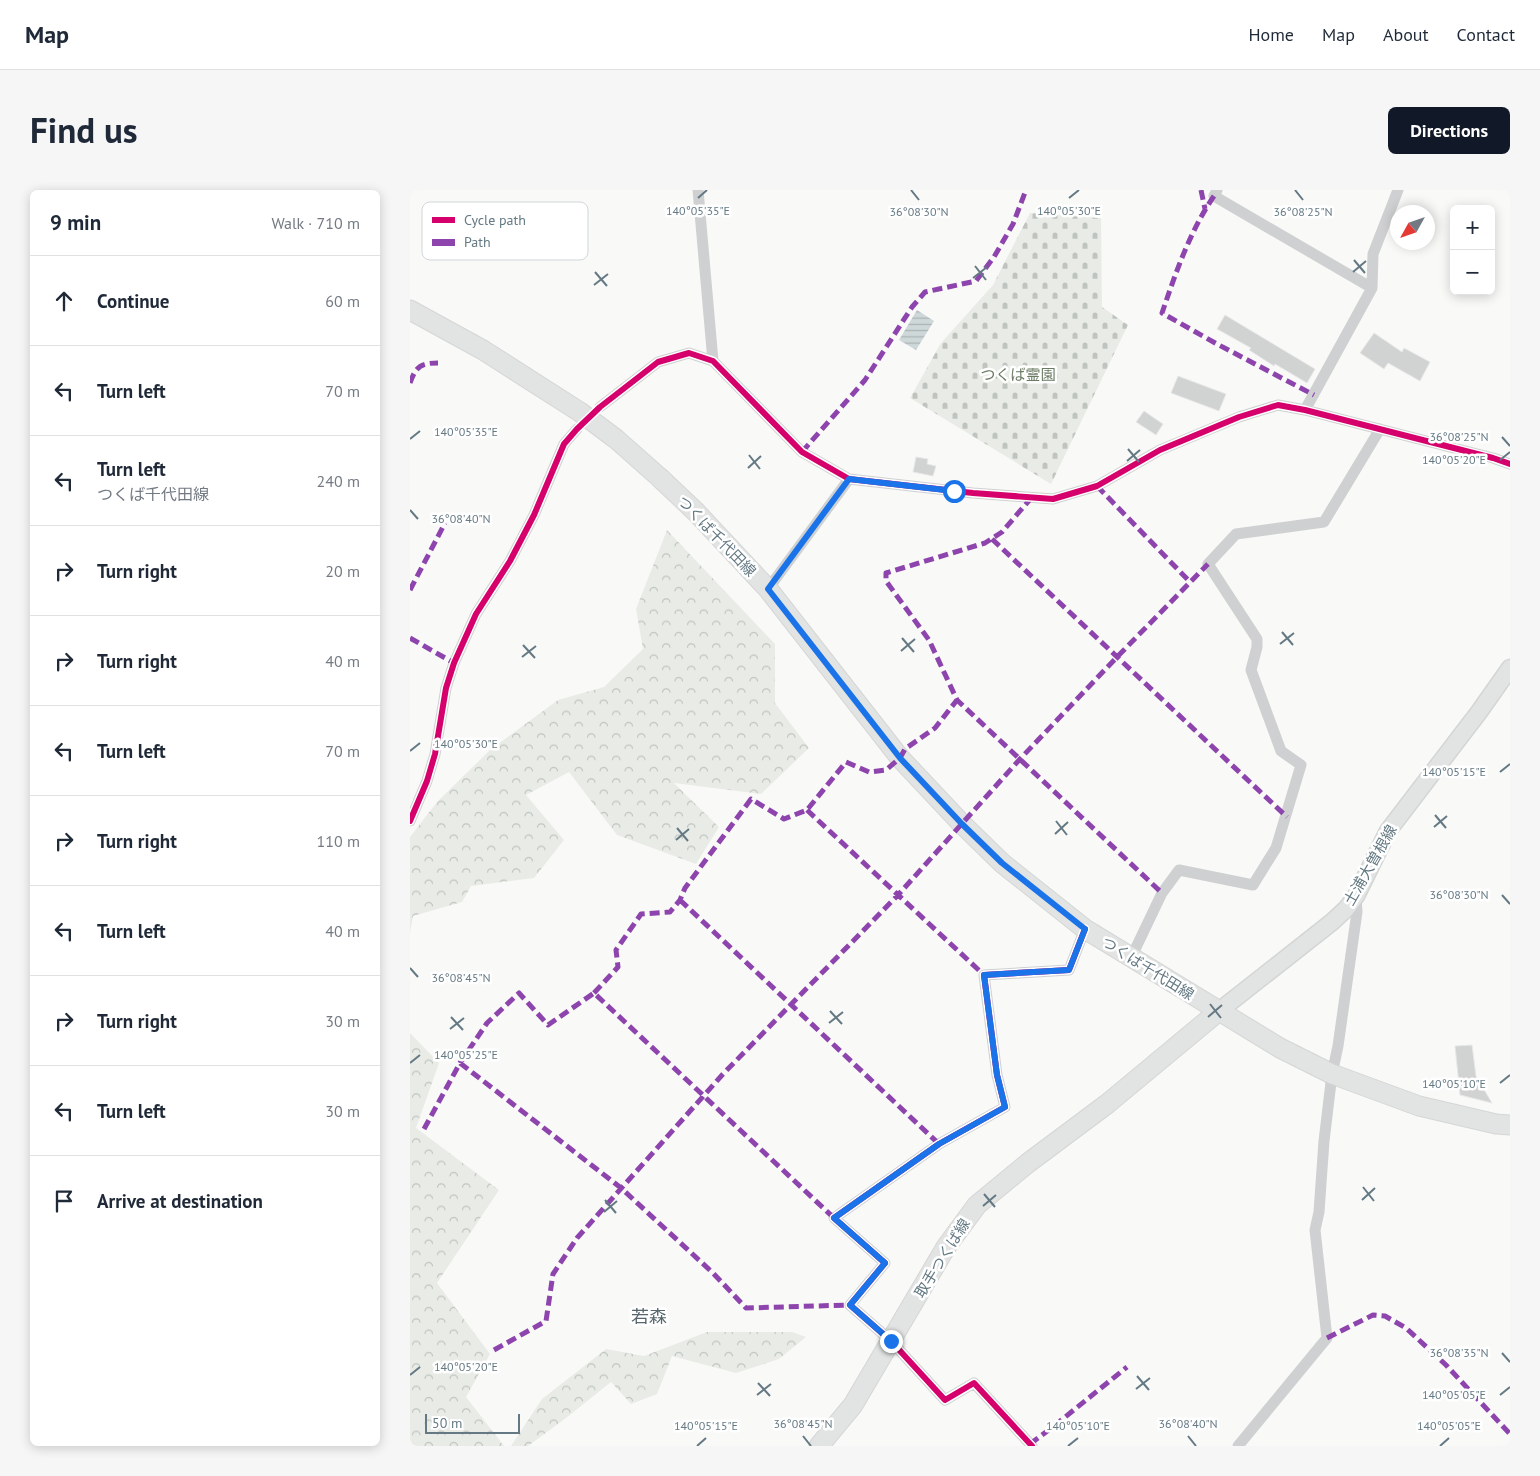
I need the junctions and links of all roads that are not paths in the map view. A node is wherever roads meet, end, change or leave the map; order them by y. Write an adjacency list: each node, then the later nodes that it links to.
1 (698, 190): 6 (street)
2 (1217, 190): 4 (street)
3 (1398, 190): 4 (street)
4 (1372, 288): 8 (street)
5 (410, 310): 13 (main road, つくば千代田線)
6 (713, 361): 7 (street); 12 (street)
7 (600, 407)
8 (1305, 410): 10 (street); 12 (street)
9 (577, 429): 15 (street)
10 (1380, 429): 11 (street); 18 (street)
11 (1510, 464)
12 (849, 479): 13 (street)
13 (768, 589): 17 (main road, つくば千代田線)
14 (1510, 668): 16 (main road, 土浦大曽根線)
15 (410, 821)
16 (1356, 896): 19 (main road, 土浦大曽根線); 20 (street)
17 (1085, 929): 18 (main road, つくば千代田線); 22 (street)
18 (1131, 958): 19 (main road, つくば千代田線)
19 (1220, 1011): 20 (main road, つくば千代田線); 22 (main road, 取手つくば線)
20 (1332, 1074): 21 (main road, つくば千代田線); 25 (street)
21 (1510, 1125)
22 (891, 1341): 23 (main road, 取手つくば線); 24 (street)
23 (819, 1446)
24 (1032, 1446)
25 (1238, 1446)

